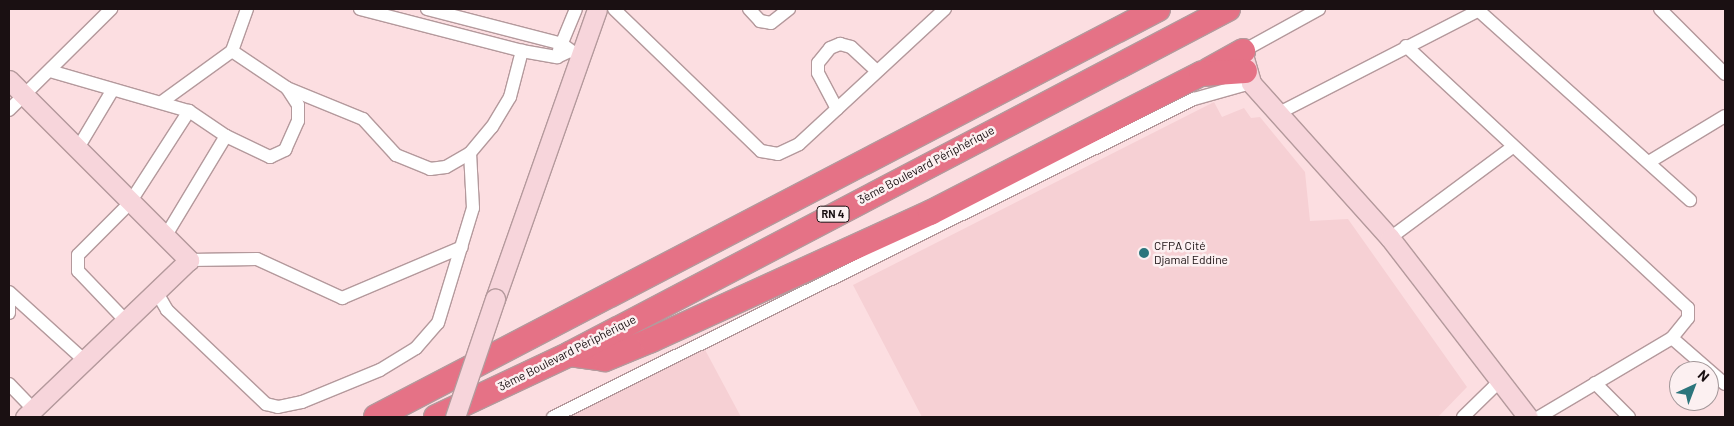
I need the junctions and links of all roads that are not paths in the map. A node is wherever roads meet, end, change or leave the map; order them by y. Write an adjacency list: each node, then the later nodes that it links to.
1 (111, 9): 22 (street)
2 (247, 9): 18 (street)
3 (360, 9): 19 (street)
4 (427, 9): 16 (street)
5 (576, 9): 20 (street)
6 (597, 9): 20 (street)
7 (614, 9): 30 (street)
8 (749, 9): 9 (street)
9 (789, 9)
10 (945, 9): 23 (street)
11 (1158, 9): 59 (highway, RN 4)
12 (1228, 9): 52 (highway, 3ème Boulevard Périphérique / RN 4)
13 (1318, 9): 21 (street)
14 (1480, 9): 17 (street); 39 (street)
15 (1660, 9): 24 (street)
16 (458, 12): 20 (street)
17 (1406, 46): 33 (street); 37 (street)
18 (232, 50): 26 (street); 29 (street)
19 (522, 51): 20 (street); 38 (street)
20 (571, 51): 61 (street, bridge)
21 (1246, 68): 33 (street); 52 (highway); 62 (street)
22 (50, 71): 27 (street); 28 (street)
23 (877, 72): 30 (street); 30 (street)
24 (1725, 74)
25 (9, 80): 28 (street)
26 (287, 88): 35 (street); 38 (street)
27 (112, 91): 29 (street); 36 (street)
28 (24, 95): 31 (street); 36 (street)
29 (163, 101): 32 (street)
30 (837, 109)
31 (9, 110)
32 (189, 111): 35 (street); 41 (street)
33 (1279, 113): 43 (street)
34 (1725, 116): 39 (street)
35 (226, 136): 42 (street)
36 (78, 148): 41 (street)
37 (1511, 148): 43 (street); 51 (street)
38 (470, 154): 44 (street)
39 (1649, 162): 40 (street)
40 (1690, 200)
41 (129, 204): 42 (street); 50 (street)
42 (165, 237): 45 (street)
43 (1390, 238): 54 (street)
44 (462, 247): 45 (street); 46 (street)
45 (188, 260): 46 (street)
46 (156, 291): 50 (street)
47 (9, 292): 53 (street)
48 (9, 298): 49 (street)
49 (9, 314)
50 (125, 320): 53 (street)
51 (1672, 338): 55 (street); 57 (street)
52 (570, 354): 60 (highway, 3ème Boulevard Périphérique / RN 4)
53 (84, 360): 58 (street)
54 (1502, 379): 63 (street); 64 (street)
55 (1595, 383): 65 (street); 66 (street)
56 (9, 384): 58 (street)
57 (1725, 384)
58 (29, 413)
59 (376, 417)
60 (436, 417)
61 (455, 417)
62 (553, 417)
63 (1463, 417)
64 (1528, 417)
65 (1539, 417)
66 (1629, 417)

